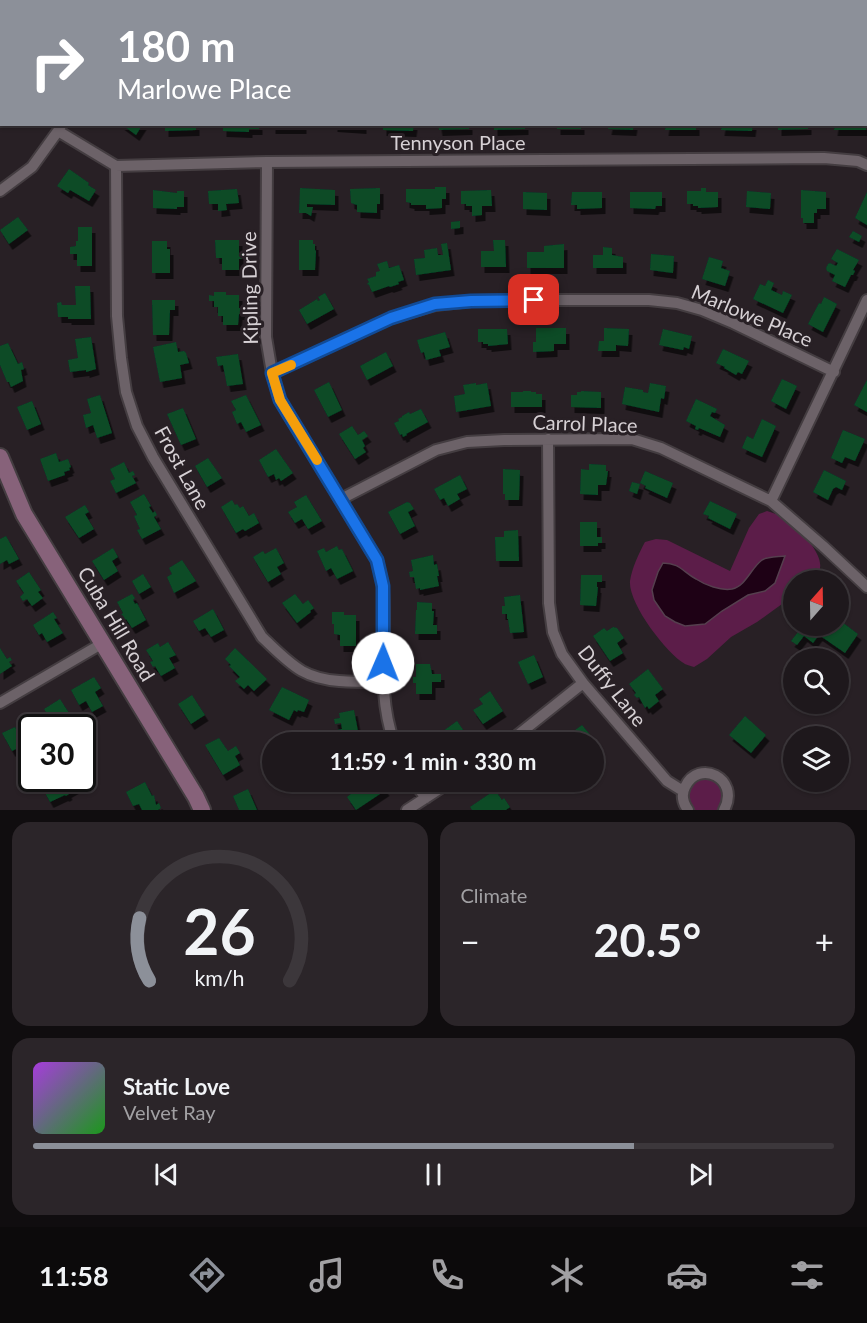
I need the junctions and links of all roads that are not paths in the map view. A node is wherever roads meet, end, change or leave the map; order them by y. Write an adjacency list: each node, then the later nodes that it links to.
1 (60, 128): 4 (street); 5 (street)
2 (267, 162): 3 (street, Tennyson Place); 4 (street, Tennyson Place); 8 (street, Kipling Drive)
3 (867, 165)
4 (116, 166): 15 (street, Frost Lane)
5 (0, 191)
6 (867, 300): 7 (street)
7 (834, 372): 8 (street, Marlowe Place); 12 (street)
8 (272, 373): 11 (street, Kipling Drive)
9 (549, 439): 11 (street, Carrol Place); 12 (street, Carrol Place); 16 (street, Duffy Lane)
10 (0, 457): 14 (main road, Cuba Hill Road)
11 (341, 499): 15 (street, Kipling Drive)
12 (771, 501): 13 (street, Carrol Place)
13 (867, 588)
14 (103, 643): 17 (street); 24 (main road, Cuba Hill Road)
15 (382, 681): 18 (street, Kipling Drive)
16 (583, 683): 19 (street); 20 (street, Duffy Lane)
17 (0, 703)
18 (391, 732)
19 (522, 732)
20 (683, 791): 26 (street); 27 (street)
21 (422, 792): 23 (street)
22 (435, 792): 23 (street)
23 (426, 798): 25 (street)
24 (202, 810)
25 (407, 810)
26 (688, 810)
27 (724, 810)

